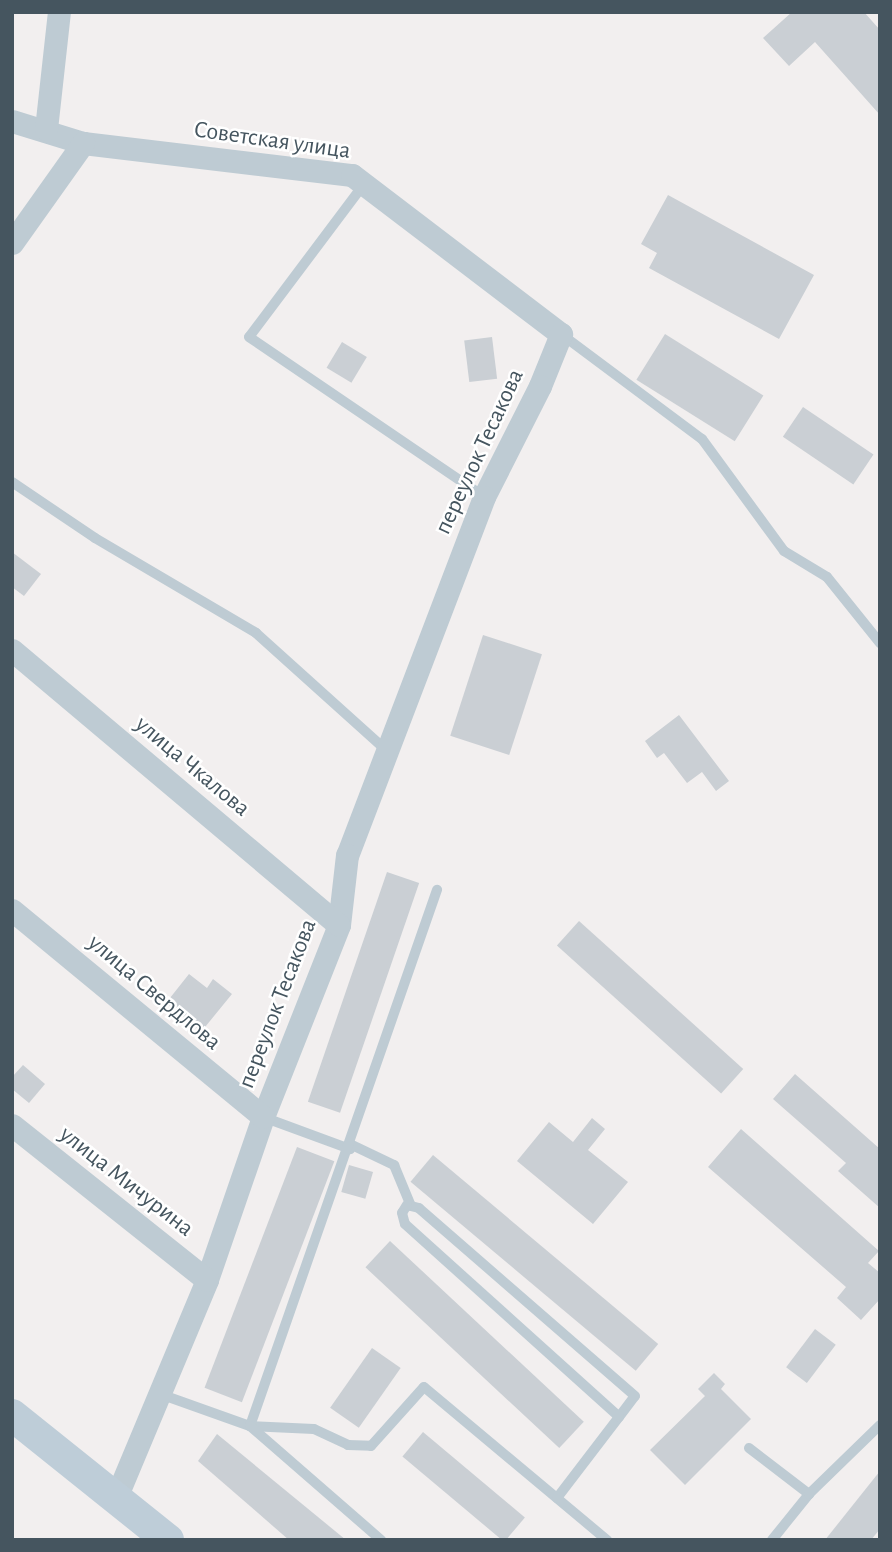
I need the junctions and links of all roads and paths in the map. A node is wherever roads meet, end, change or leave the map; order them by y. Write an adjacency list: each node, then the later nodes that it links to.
1 (59, 12): 3 (street)
2 (12, 121): 3 (street, Советская улица)
3 (46, 129): 4 (street, Советская улица)
4 (83, 143): 5 (street, Советская улица); 6 (street)
5 (364, 184): 7 (street, Советская улица); 9 (lane)
6 (12, 243)
7 (561, 334): 9 (street, переулок Тесакова); 10 (lane)
8 (12, 482): 12 (lane)
9 (484, 497): 12 (street, переулок Тесакова)
10 (880, 643)
11 (12, 650): 15 (street, улица Чкалова)
12 (387, 751): 15 (street, переулок Тесакова)
13 (438, 890): 18 (lane)
14 (12, 910): 16 (street, улица Свердлова)
15 (339, 925): 16 (street, переулок Тесакова)
16 (263, 1117): 18 (lane); 20 (street, переулок Тесакова)
17 (12, 1125): 20 (street, улица Мичурина)
18 (351, 1147): 19 (lane); 25 (lane)
19 (411, 1206): 23 (lane); 23 (lane)
20 (208, 1280): 21 (street, переулок Тесакова)
21 (160, 1394): 25 (lane); 28 (street, переулок Тесакова)
22 (12, 1415): 28 (main road)
23 (619, 1417): 29 (lane)
24 (880, 1425): 27 (lane)
25 (250, 1426): 29 (lane); 31 (lane)
26 (749, 1448): 27 (lane)
27 (809, 1494): 33 (lane)
28 (116, 1498): 30 (main road)
29 (557, 1498): 32 (lane)
30 (168, 1540)
31 (381, 1540)
32 (607, 1540)
33 (772, 1540)

